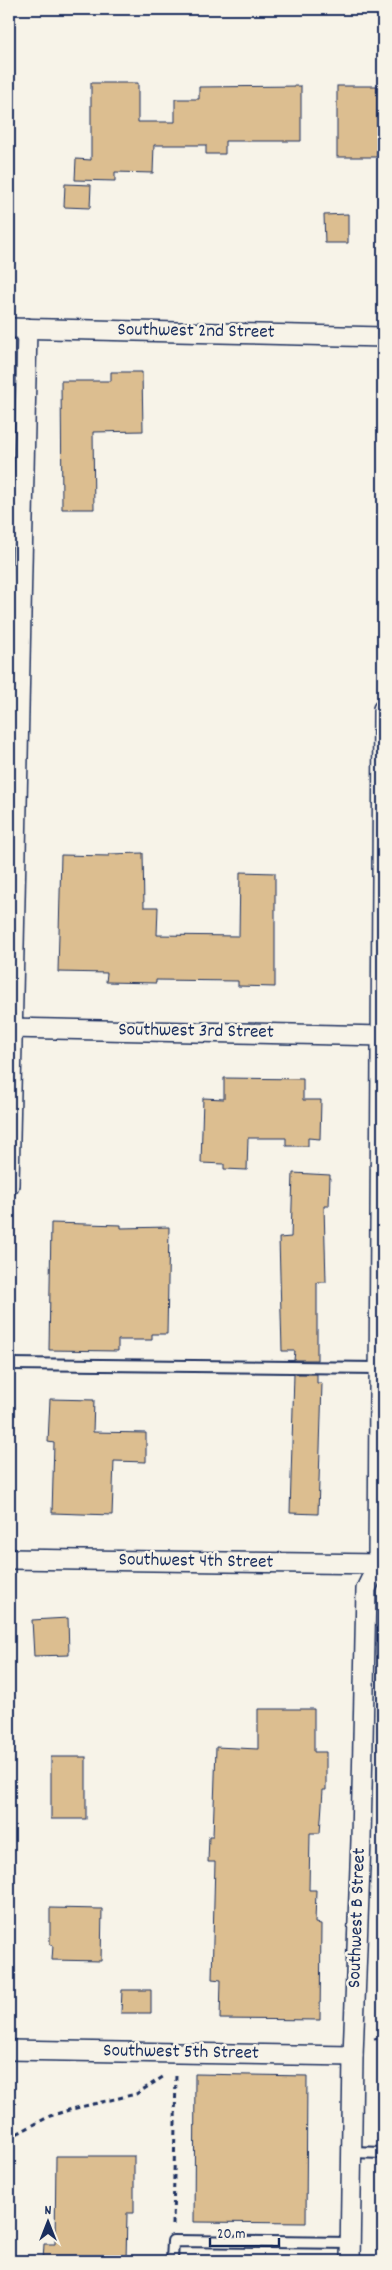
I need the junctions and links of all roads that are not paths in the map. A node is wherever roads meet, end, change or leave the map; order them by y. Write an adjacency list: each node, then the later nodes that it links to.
1 (18, 328): 2 (street, Southwest 2nd Street); 4 (street)
2 (383, 336)
3 (383, 708): 5 (street, Southwest B Street)
4 (11, 1028): 5 (street, Southwest 3rd Street); 6 (street)
5 (382, 1036): 8 (street, Southwest B Street)
6 (9, 1185)
7 (9, 1364): 8 (lane)
8 (378, 1368): 10 (street, Southwest B Street)
9 (9, 1559): 10 (street, Southwest 4th Street)
10 (381, 1564): 12 (street, Southwest B Street)
11 (9, 2050): 12 (street, Southwest 5th Street)
12 (353, 2056): 13 (street, Southwest B Street)
13 (352, 2152): 14 (lane); 15 (street, Southwest B Street)
14 (383, 2153)
15 (350, 2252): 16 (lane)
16 (172, 2261)

